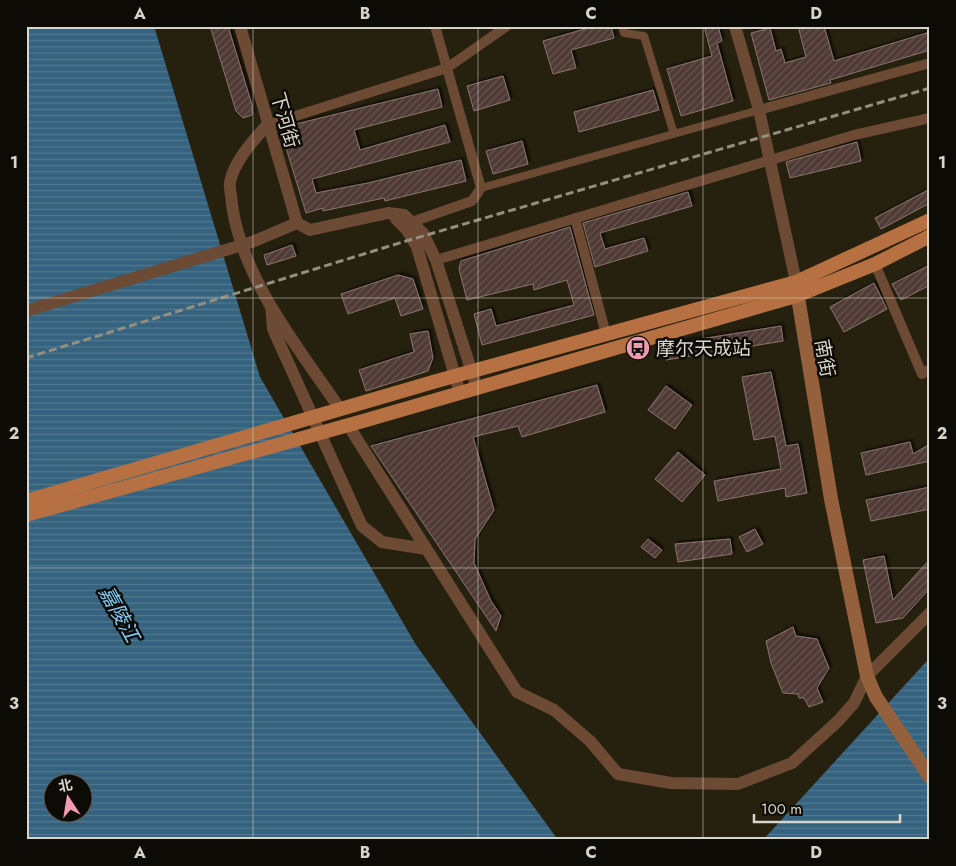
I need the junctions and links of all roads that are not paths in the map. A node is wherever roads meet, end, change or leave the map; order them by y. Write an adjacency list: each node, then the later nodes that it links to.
1 (240, 26): 10 (street, 下河街)
2 (435, 26): 7 (street)
3 (508, 26): 7 (street)
4 (622, 26): 11 (street)
5 (735, 26): 8 (street, 南街)
6 (930, 63): 8 (street)
7 (447, 68): 10 (street); 13 (street)
8 (760, 110): 11 (street); 12 (street, 南街)
9 (930, 118): 12 (street)
10 (267, 125): 16 (street, 下河街); 22 (street)
11 (674, 134): 13 (street)
12 (770, 161): 14 (street); 21 (street, 南街)
13 (481, 188): 17 (street)
14 (575, 218): 19 (street); 24 (street)
15 (930, 220): 21 (main road)
16 (297, 223): 17 (street); 23 (street)
17 (407, 223): 19 (street); 27 (street)
18 (930, 236): 20 (main road)
19 (436, 260): 26 (street)
20 (875, 264): 21 (main road); 25 (street)
21 (796, 289): 24 (main road); 28 (main road); 36 (main road, 南街)
22 (271, 306): 30 (street); 34 (street)
23 (26, 311)
24 (606, 334): 26 (main road)
25 (930, 370)
26 (472, 371): 27 (main road); 28 (street)
27 (455, 376): 29 (street); 30 (main road)
28 (477, 388): 29 (main road)
29 (460, 393): 31 (main road)
30 (340, 409): 32 (main road)
31 (348, 425): 33 (main road); 34 (street)
32 (26, 501)
33 (26, 515)
34 (426, 549): 36 (street)
35 (930, 613): 36 (street)
36 (867, 676): 37 (main road, 南街)
37 (930, 777)

